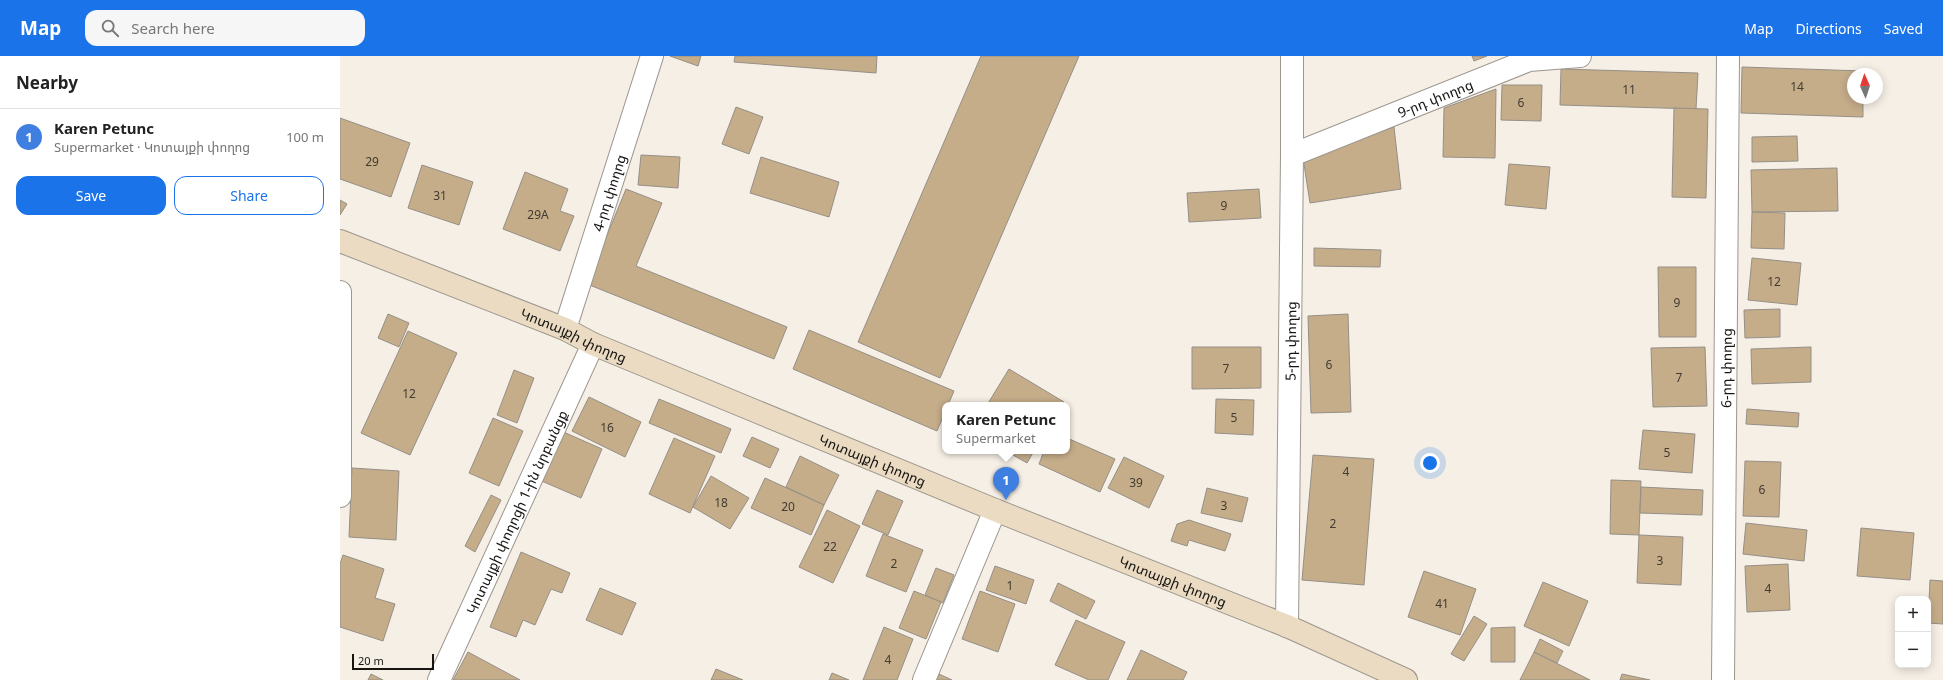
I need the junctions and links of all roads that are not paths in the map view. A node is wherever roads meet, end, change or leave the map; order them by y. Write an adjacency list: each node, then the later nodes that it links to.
1 (652, 56): 8 (street, 4-րդ փողոց)
2 (1292, 56): 5 (street, 5-րդ փողոց)
3 (1580, 56): 5 (street, 9-րդ փողոց)
4 (1728, 56): 16 (street, 6-րդ փողոց)
5 (1292, 155): 12 (street, 5-րդ փողոց)
6 (340, 241): 8 (main road, Կոտայքի փողոց)
7 (340, 292): 10 (street)
8 (565, 329): 9 (main road, Կոտայքի փողոց)
9 (594, 344): 11 (main road, Կոտայքի փողոց); 13 (street, Կոտայքի փողոցի 1-ին նրբանցք)
10 (340, 496)
11 (995, 510): 12 (main road, Կոտայքի փողոց); 14 (street)
12 (1287, 626): 15 (main road, Կոտայքի փողոց)
13 (439, 680)
14 (924, 680)
15 (1406, 680)
16 (1723, 680)

